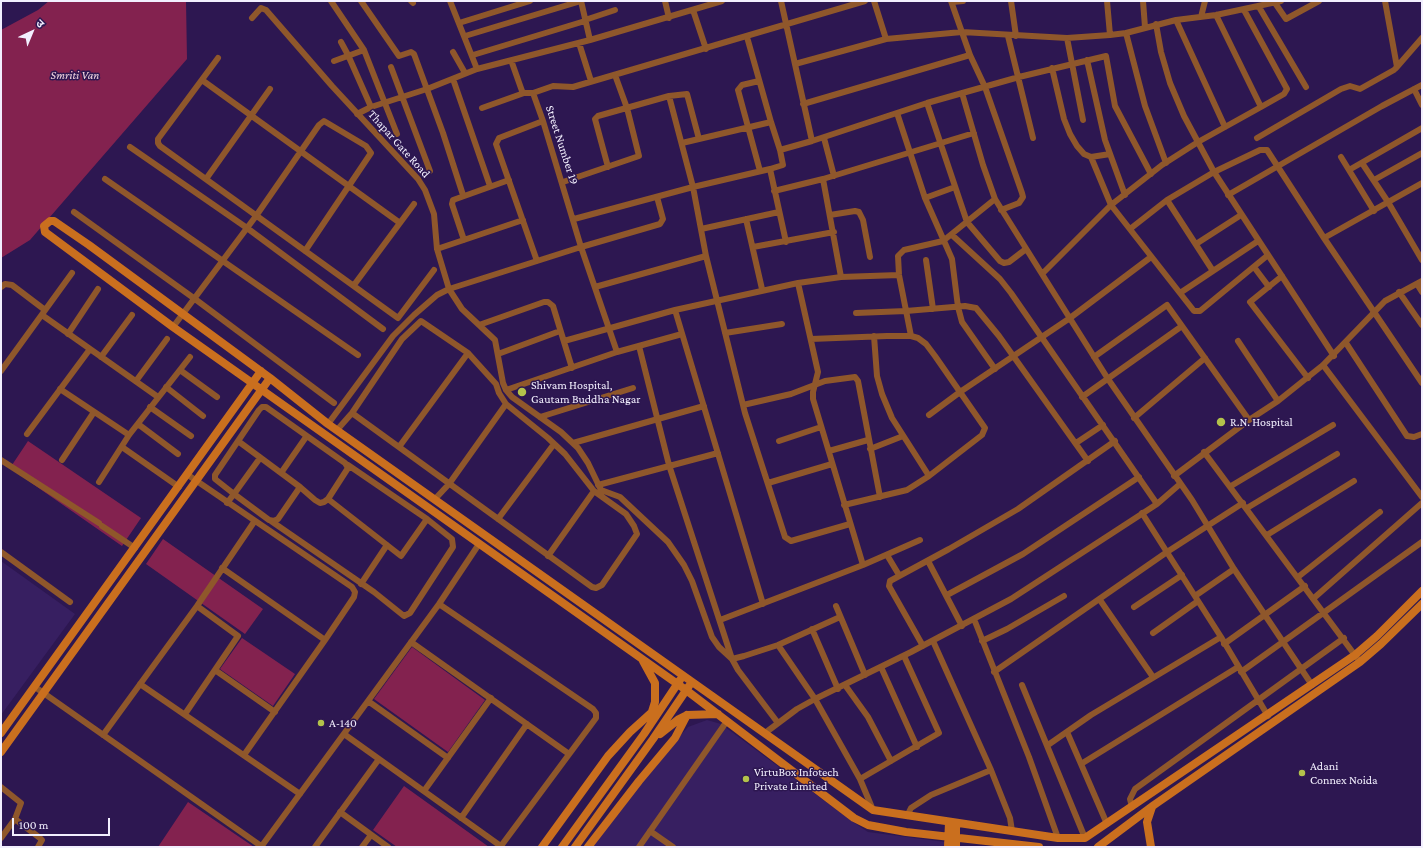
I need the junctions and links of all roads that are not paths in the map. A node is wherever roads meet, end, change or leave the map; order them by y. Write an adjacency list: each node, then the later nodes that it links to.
1 (331, 1): 48 (street)
2 (361, 1): 74 (street)
3 (452, 1): 30 (street)
4 (530, 1): 30 (street)
5 (581, 1): 28 (street); 37 (street)
6 (665, 1): 27 (street)
7 (722, 1): 22 (street, Thapar Gate Road)
8 (781, 1): 31 (street)
9 (866, 1): 31 (street)
10 (874, 1): 41 (street)
11 (963, 1): 18 (street)
12 (1011, 1): 39 (street)
13 (1107, 1): 36 (street)
14 (1143, 1): 33 (street)
15 (1205, 1): 25 (street)
16 (1319, 1): 19 (street)
17 (1385, 1): 62 (street)
18 (951, 2): 34 (street)
19 (1278, 2): 20 (street)
20 (1259, 7): 23 (street); 72 (street)
21 (615, 10): 28 (street)
22 (693, 10): 27 (street, Thapar Gate Road); 47 (street)
23 (1244, 10): 24 (street); 86 (street)
24 (1216, 15): 25 (street); 86 (street)
25 (1201, 17): 29 (street)
26 (252, 18): 90 (street)
27 (669, 18): 44 (street, Thapar Gate Road)
28 (585, 20): 44 (street); 52 (street)
29 (1176, 20): 32 (street); 96 (street)
30 (459, 23): 37 (street)
31 (786, 24): 40 (street); 58 (street)
32 (1156, 24): 33 (street); 105 (street)
33 (1145, 27): 35 (street)
34 (962, 32): 38 (street); 41 (street); 50 (street)
35 (1126, 33): 36 (street); 116 (street)
36 (1110, 35): 42 (street)
37 (465, 36): 52 (street)
38 (1008, 36): 39 (street); 65 (street)
39 (1016, 36): 42 (street)
40 (747, 37): 47 (street); 69 (street)
41 (886, 38): 58 (street)
42 (1067, 38): 57 (street)
43 (1422, 38): 62 (street)
44 (590, 40): 46 (street, Thapar Gate Road)
45 (341, 42): 51 (street)
46 (579, 43): 54 (street, Thapar Gate Road); 68 (street)
47 (706, 49): 64 (street)
48 (364, 50): 51 (street); 81 (street)
49 (453, 52): 63 (street)
50 (970, 54): 71 (street); 83 (street)
51 (348, 55): 56 (street); 85 (street)
52 (473, 55): 61 (street)
53 (218, 58): 67 (street)
54 (511, 60): 61 (street, Thapar Gate Road); 76 (street)
55 (1087, 60): 57 (street); 113 (street); 125 (street)
56 (334, 61)
57 (1072, 63): 60 (street); 92 (street)
58 (795, 64): 83 (street)
59 (391, 67): 79 (street)
60 (1052, 68): 65 (street); 114 (street)
61 (477, 69): 63 (street, Thapar Gate Road)
62 (1394, 70): 102 (street)
63 (465, 73): 66 (street, Thapar Gate Road)
64 (615, 75): 68 (street); 88 (street)
65 (1019, 77): 71 (street); 101 (street)
66 (452, 78): 74 (street, Thapar Gate Road); 135 (street)
67 (202, 80): 91 (street); 129 (street)
68 (591, 81): 77 (street)
69 (759, 81): 94 (street); 95 (street)
70 (1422, 85): 75 (street)
71 (985, 87): 78 (street); 149 (street)
72 (1306, 87)
73 (270, 89): 91 (street)
74 (427, 89): 79 (street, Thapar Gate Road); 139 (street)
75 (1414, 89): 84 (street); 118 (street)
76 (524, 93): 77 (street, Street Number 19); 87 (street, Street Number 19)
77 (533, 93): 93 (street, Street Number 19)
78 (962, 93): 82 (street); 98 (street)
79 (402, 96): 81 (street, Thapar Gate Road); 122 (street)
80 (669, 96): 88 (street); 103 (street); 106 (street)
81 (386, 102): 85 (street, Thapar Gate Road); 99 (street)
82 (927, 103): 89 (street); 107 (street)
83 (803, 104): 104 (street)
84 (1422, 105)
85 (371, 107): 90 (street, Thapar Gate Road)
86 (1260, 107): 96 (street)
87 (482, 108)
88 (627, 108): 119 (street); 119 (street)
89 (896, 113): 100 (street); 111 (street)
90 (357, 114): 174 (street, Thapar Gate Road)
91 (252, 116): 110 (street); 129 (street)
92 (1083, 120)
93 (544, 121): 130 (street); 132 (street, Street Number 19)
94 (771, 122): 95 (street); 109 (street)
95 (749, 127): 103 (street); 123 (street)
96 (1226, 127): 105 (street)
97 (1422, 128): 117 (street)
98 (974, 133): 107 (street); 144 (street)
99 (397, 134)
100 (824, 138): 104 (street); 126 (street)
101 (1033, 138)
102 (1257, 138)
103 (699, 139): 106 (street)
104 (812, 141): 109 (street)
105 (1198, 142): 116 (street); 124 (street)
106 (682, 143): 136 (street)
107 (942, 143): 111 (street); 137 (street)
108 (130, 147): 161 (street)
109 (780, 150): 120 (street)
110 (301, 152): 134 (street); 134 (street); 155 (street)
111 (909, 153): 126 (street); 143 (street)
112 (1422, 153): 131 (street)
113 (1110, 154): 114 (street); 140 (street)
114 (1091, 157): 148 (street)
115 (1340, 157): 121 (street)
116 (1166, 163): 125 (street)
117 (1362, 163): 121 (street); 131 (street)
118 (1276, 166): 124 (street); 141 (street); 166 (street)
119 (608, 167): 132 (street)
120 (770, 169): 123 (street); 138 (street)
121 (1349, 170): 150 (street)
122 (430, 171)
123 (760, 171): 136 (street)
124 (1214, 172): 141 (street); 145 (street)
125 (1151, 174): 140 (street)
126 (834, 176): 128 (street)
127 (105, 179): 183 (street)
128 (823, 179): 138 (street); 153 (street)
129 (206, 180): 155 (street)
130 (508, 180): 135 (street); 158 (street)
131 (1374, 180): 146 (street)
132 (563, 182): 156 (street, Street Number 19)
133 (1422, 183): 146 (street)
134 (350, 186): 160 (street); 176 (street)
135 (490, 186): 139 (street)
136 (693, 187): 142 (street); 162 (street)
137 (955, 187): 143 (street); 159 (street)
138 (774, 191): 152 (street)
139 (463, 195): 167 (street)
140 (1125, 195): 148 (street)
141 (1228, 195): 154 (street)
142 (657, 197): 156 (street); 172 (street)
143 (925, 198): 168 (street)
144 (995, 199): 149 (street); 159 (street)
145 (1167, 200): 163 (street); 171 (street)
146 (1388, 202): 150 (street); 182 (street)
147 (414, 204): 160 (street)
148 (1112, 205): 163 (street); 189 (street)
149 (1001, 210): 175 (street)
150 (1374, 211): 166 (street)
151 (74, 212): 205 (street)
152 (779, 212): 157 (street); 170 (street)
153 (830, 215): 164 (street); 179 (street)
154 (1241, 215): 169 (street); 171 (street)
155 (256, 216): 161 (street); 176 (street)
156 (574, 219): 172 (street, Street Number 19)
157 (746, 219): 162 (street); 173 (street)
158 (523, 220): 167 (street); 184 (street)
159 (967, 222): 165 (street); 175 (street)
160 (400, 224): 195 (street)
161 (247, 228): 183 (street); 223 (street)
162 (701, 229): 178 (street)
163 (1130, 229): 180 (street)
164 (834, 232): 170 (street); 192 (street)
165 (952, 234): 168 (street); 230 (street)
166 (1324, 238): 211 (street)
167 (464, 240): 174 (street)
168 (943, 241): 190 (street); 207 (street)
169 (1258, 241): 177 (street); 187 (street)
170 (786, 242): 173 (street)
171 (1196, 244): 187 (street)
172 (581, 247): 184 (street); 197 (street, Street Number 19)
173 (753, 247): 201 (street)
174 (437, 249): 200 (street, Thapar Gate Road)
175 (1026, 249): 189 (street)
176 (305, 251): 195 (street)
177 (1268, 255): 185 (street); 191 (street)
178 (706, 256): 197 (street); 206 (street)
179 (870, 257)
180 (1151, 257): 204 (street); 216 (street)
181 (926, 260): 208 (street)
182 (1422, 260)
183 (223, 261): 205 (street); 241 (street)
184 (537, 261): 200 (street)
185 (1254, 266): 198 (street); 204 (street)
186 (434, 270): 195 (street)
187 (1213, 271): 204 (street)
188 (72, 273): 212 (street)
189 (1042, 274): 216 (street)
190 (899, 275): 192 (street); 210 (street)
191 (1282, 276): 198 (street); 243 (street)
192 (841, 277): 193 (street)
193 (798, 283): 201 (street); 232 (street)
194 (1419, 283): 202 (street); 203 (street)
195 (354, 286)
196 (1, 287): 212 (street)
197 (595, 287): 222 (street, Street Number 19)
198 (1269, 287): 255 (street)
199 (98, 289): 226 (street)
200 (449, 289): 219 (street, Thapar Gate Road); 285 (street)
201 (762, 289): 206 (street)
202 (1399, 292): 211 (street); 218 (street)
203 (1422, 292)
204 (1180, 293)
205 (195, 299): 214 (street); 271 (street)
206 (718, 301): 209 (street); 225 (street)
207 (958, 307): 208 (street); 242 (street); 250 (street)
208 (933, 309): 210 (street)
209 (675, 310): 222 (street); 227 (street)
210 (906, 311): 213 (street); 229 (street)
211 (1374, 311): 235 (street); 259 (street)
212 (43, 312): 226 (street); 252 (street)
213 (856, 313)
214 (183, 314): 221 (street); 221 (street); 253 (street)
215 (132, 315): 244 (street)
216 (1070, 318): 230 (street); 246 (street)
217 (782, 324): 225 (street)
218 (1422, 325)
219 (479, 326): 224 (street); 240 (street, Thapar Gate Road)
220 (1182, 326): 246 (street); 247 (street); 256 (street)
221 (173, 327): 258 (street)
222 (609, 328): 234 (street); 238 (street, Street Number 19)
223 (383, 329)
224 (560, 331): 234 (street); 240 (street)
225 (725, 333): 273 (street)
226 (68, 334): 237 (street)
227 (682, 334): 236 (street); 274 (street)
228 (874, 336): 229 (street); 232 (street); 294 (street)
229 (911, 336): 266 (street)
230 (1041, 337): 242 (street); 269 (street)
231 (166, 339): 257 (street)
232 (811, 339): 260 (street)
233 (1238, 340): 270 (street)
234 (564, 341): 249 (street)
235 (1346, 343): 243 (street); 291 (street)
236 (639, 346): 238 (street); 281 (street)
237 (90, 349): 244 (street); 263 (street)
238 (617, 352): 249 (street)
239 (468, 353): 272 (street); 277 (street); 304 (street)
240 (498, 354): 265 (street, Thapar Gate Road)
241 (358, 355)
242 (1013, 356): 250 (street); 301 (street)
243 (1334, 356): 248 (street)
244 (101, 357): 257 (street)
245 (190, 357): 251 (street)
246 (1094, 357): 256 (street)
247 (1205, 358): 282 (street); 283 (street)
248 (1323, 365): 255 (street); 336 (street)
249 (572, 368): 265 (street)
250 (995, 369): 266 (street)
251 (180, 370): 261 (street); 268 (street)
252 (1, 371)
253 (260, 372): 254 (street); 258 (street)
254 (270, 378): 264 (street); 285 (street)
255 (1308, 378): 270 (street)
256 (1108, 379): 269 (street); 282 (street)
257 (136, 382): 267 (street)
258 (252, 383): 264 (street); 319 (street)
259 (1422, 383)
260 (816, 384): 273 (street); 288 (street); 296 (street)
261 (166, 387): 267 (street); 279 (street)
262 (633, 388): 280 (street)
263 (60, 389): 276 (street); 290 (street)
264 (261, 389): 325 (street); 354 (street)
265 (506, 390): 280 (street)
266 (960, 392): 278 (street); 320 (street)
267 (158, 397): 275 (street)
268 (217, 397)
269 (1082, 397): 286 (street)
270 (1278, 402): 283 (street)
271 (334, 403)
272 (506, 404): 302 (street); 327 (street)
273 (743, 405): 326 (street)
274 (704, 406): 281 (street); 307 (street)
275 (150, 408): 284 (street); 293 (street)
276 (94, 412): 292 (street); 313 (street)
277 (352, 413): 289 (street); 304 (street)
278 (929, 415)
279 (203, 416)
280 (540, 417): 300 (street)
281 (658, 418): 300 (street); 317 (street)
282 (1134, 418): 321 (street)
283 (1249, 420): 308 (street)
284 (138, 424): 292 (street); 309 (street)
285 (328, 424): 289 (street)
286 (1103, 425): 299 (street); 301 (street)
287 (1334, 425): 330 (street)
288 (821, 427): 298 (street); 306 (street)
289 (337, 430): 338 (street)
290 (27, 434)
291 (1422, 434)
292 (129, 435): 303 (street)
293 (191, 436)
294 (903, 436): 305 (street); 320 (street)
295 (306, 437): 297 (street); 316 (street); 318 (street)
296 (868, 440): 305 (street); 306 (street)
297 (238, 441): 311 (street); 334 (street)
298 (779, 441)
299 (1115, 441): 314 (street); 322 (street)
300 (573, 443): 329 (street)
301 (1076, 443): 314 (street)
302 (554, 444): 333 (street); 348 (street)
303 (122, 447): 324 (street); 331 (street)
304 (399, 447): 327 (street)
305 (870, 449): 335 (street)
306 (829, 451): 315 (street)
307 (718, 452): 317 (street); 382 (street)
308 (1204, 452): 321 (street); 330 (street)
309 (178, 454)
310 (1336, 454): 344 (street)
311 (260, 458): 318 (street); 334 (street)
312 (1, 460): 360 (street)
313 (62, 460)
314 (1088, 461): 365 (street)
315 (832, 464): 326 (street); 343 (street)
316 (348, 465): 337 (street); 347 (street)
317 (670, 465): 329 (street); 391 (street)
318 (280, 473): 332 (street)
319 (188, 475): 325 (street); 331 (street)
320 (929, 476): 335 (street)
321 (1174, 476): 328 (street)
322 (1139, 477): 342 (street); 375 (street)
323 (1354, 481): 355 (street)
324 (99, 482)
325 (197, 482): 339 (street); 426 (street)
326 (768, 483): 351 (street)
327 (449, 484): 338 (street); 348 (street)
328 (1180, 484): 342 (street); 353 (street)
329 (598, 485): 407 (street)
330 (1231, 486): 340 (street)
331 (179, 487): 360 (street)
332 (300, 487): 337 (street); 349 (street)
333 (594, 491): 364 (street); 364 (street)
334 (234, 494): 339 (street); 349 (street)
335 (880, 497): 343 (street)
336 (1422, 497)
337 (328, 499): 359 (street)
338 (435, 500): 352 (street)
339 (227, 503): 350 (street)
340 (1243, 503): 344 (street); 353 (street)
341 (1422, 503): 378 (street)
342 (1157, 504): 346 (street)
343 (844, 505): 351 (street)
344 (1247, 508): 355 (street)
345 (1380, 512): 371 (street)
346 (1142, 513): 362 (street); 390 (street)
347 (427, 519): 359 (street); 372 (street)
348 (498, 519): 364 (street)
349 (271, 521): 372 (street)
350 (254, 522): 367 (street); 397 (street)
351 (850, 524): 366 (street)
352 (472, 526): 354 (street); 415 (street)
353 (1208, 526): 362 (street); 368 (street)
354 (466, 534): 358 (street)
355 (1267, 535): 371 (street)
356 (920, 540): 363 (street)
357 (1422, 542): 387 (street)
358 (479, 544): 381 (street); 406 (street)
359 (387, 545): 372 (street)
360 (135, 548): 423 (street)
361 (1, 552): 380 (street)
362 (1167, 552): 370 (street); 379 (street)
363 (887, 555): 366 (street); 369 (street)
364 (548, 556)
365 (928, 561): 369 (street); 375 (street)
366 (863, 565): 382 (street)
367 (222, 568): 384 (street); 397 (street)
368 (1234, 569): 377 (street); 388 (street)
369 (900, 575): 404 (street)
370 (1182, 575): 377 (street); 386 (street)
371 (1298, 578): 373 (street)
372 (361, 584)
373 (1305, 586): 378 (street); 388 (street)
374 (1422, 591): 408 (street)
375 (947, 596): 392 (street)
376 (1064, 596): 399 (street)
377 (1196, 598): 394 (street); 395 (street)
378 (1314, 598): 387 (street)
379 (1100, 600): 413 (street); 416 (street)
380 (70, 602)
381 (439, 604): 400 (street); 450 (street)
382 (763, 604): 391 (street)
383 (1422, 604): 408 (street)
384 (197, 606): 412 (street); 418 (street)
385 (836, 606): 389 (street)
386 (1134, 607)
387 (1325, 612): 396 (street); 401 (street)
388 (1265, 615): 401 (street); 402 (street)
389 (840, 617): 393 (street); 414 (street)
390 (974, 619): 392 (street); 399 (street)
391 (720, 620): 407 (street)
392 (962, 626): 398 (street)
393 (812, 629): 403 (street); 424 (street)
394 (1153, 632)
395 (1220, 637): 402 (street); 416 (street)
396 (1344, 638): 408 (street); 411 (street)
397 (325, 640): 431 (street)
398 (933, 641): 404 (street); 456 (street)
399 (982, 641): 413 (street)
400 (411, 642): 427 (street); 430 (street)
401 (1284, 642): 410 (street); 411 (street)
402 (1224, 644): 410 (street)
403 (778, 645): 407 (street); 428 (street)
404 (923, 646): 405 (street)
405 (904, 656): 409 (street); 448 (street)
406 (641, 658): 419 (street); 432 (street)
407 (732, 659): 438 (street)
408 (1358, 659): 422 (street); 461 (street)
409 (881, 667): 414 (street); 448 (street)
410 (1239, 669): 429 (street); 455 (street)
411 (1301, 669): 422 (street); 429 (street)
412 (215, 670): 431 (street); 433 (street)
413 (994, 672): 475 (street)
414 (865, 675): 421 (street)
415 (683, 676): 417 (street); 419 (street)
416 (1153, 677): 440 (street)
417 (692, 682): 425 (street); 442 (street)
418 (140, 684): 433 (street); 445 (street)
419 (678, 684): 425 (street); 444 (street)
420 (1022, 684): 447 (street)
421 (845, 685): 424 (street); 454 (street)
422 (1312, 685): 436 (street)
423 (35, 687): 426 (street); 441 (street)
424 (838, 689): 428 (street)
425 (686, 690): 434 (street); 446 (street)
426 (44, 693): 445 (street); 449 (street)
427 (491, 698): 439 (street); 452 (street)
428 (815, 699): 438 (street); 457 (street)
429 (1258, 700): 436 (street); 462 (street)
430 (368, 701): 443 (street); 452 (street)
431 (275, 712): 451 (street)
432 (651, 713): 444 (street); 484 (street)
433 (185, 714): 451 (street)
434 (718, 714): 435 (street); 437 (street)
435 (687, 715): 446 (street); 487 (street)
436 (1268, 716): 462 (street)
437 (727, 721): 470 (street); 473 (street)
438 (778, 723): 442 (street)
439 (527, 724): 450 (street); 466 (street)
440 (1067, 732): 447 (street); 455 (street)
441 (1, 733)
442 (765, 733): 463 (street)
443 (344, 734): 453 (street); 460 (street)
444 (644, 734): 485 (street)
445 (103, 735): 479 (street)
446 (653, 739): 486 (street)
447 (1048, 745): 476 (street)
448 (917, 746): 454 (street)
449 (1, 752)
450 (569, 754): 483 (street)
451 (244, 755): 460 (street)
452 (448, 758): 459 (street)
453 (379, 759): 459 (street); 464 (street)
454 (891, 761): 457 (street)
455 (1081, 764): 469 (street)
456 (991, 770): 465 (street); 471 (street)
457 (860, 779): 463 (street)
458 (1, 787): 467 (street)
459 (424, 791): 466 (street)
460 (300, 794): 479 (street)
461 (1154, 805): 493 (street); 494 (street)
462 (1132, 807): 469 (street)
463 (873, 810): 465 (street)
464 (340, 812): 472 (street); 480 (street)
465 (907, 816): 468 (street)
466 (461, 818): 483 (street)
467 (15, 819): 474 (street); 478 (street)
468 (952, 823): 471 (street); 473 (street)
469 (1107, 824): 476 (street)
470 (650, 831): 488 (street); 489 (street)
471 (1012, 831): 475 (street)
472 (371, 835): 481 (street); 482 (street)
473 (952, 836): 477 (street); 490 (street); 491 (street)
474 (1, 838)
475 (1058, 838): 476 (street)
476 (1085, 838)
477 (977, 843): 492 (street)
478 (38, 847)
479 (261, 847)
480 (315, 847)
481 (362, 847)
482 (388, 847)
483 (502, 847)
484 (542, 847)
485 (562, 847)
486 (575, 847)
487 (588, 847)
488 (639, 847)
489 (673, 847)
490 (948, 847)
491 (956, 847)
492 (1039, 847)
493 (1100, 847)
494 (1151, 847)

